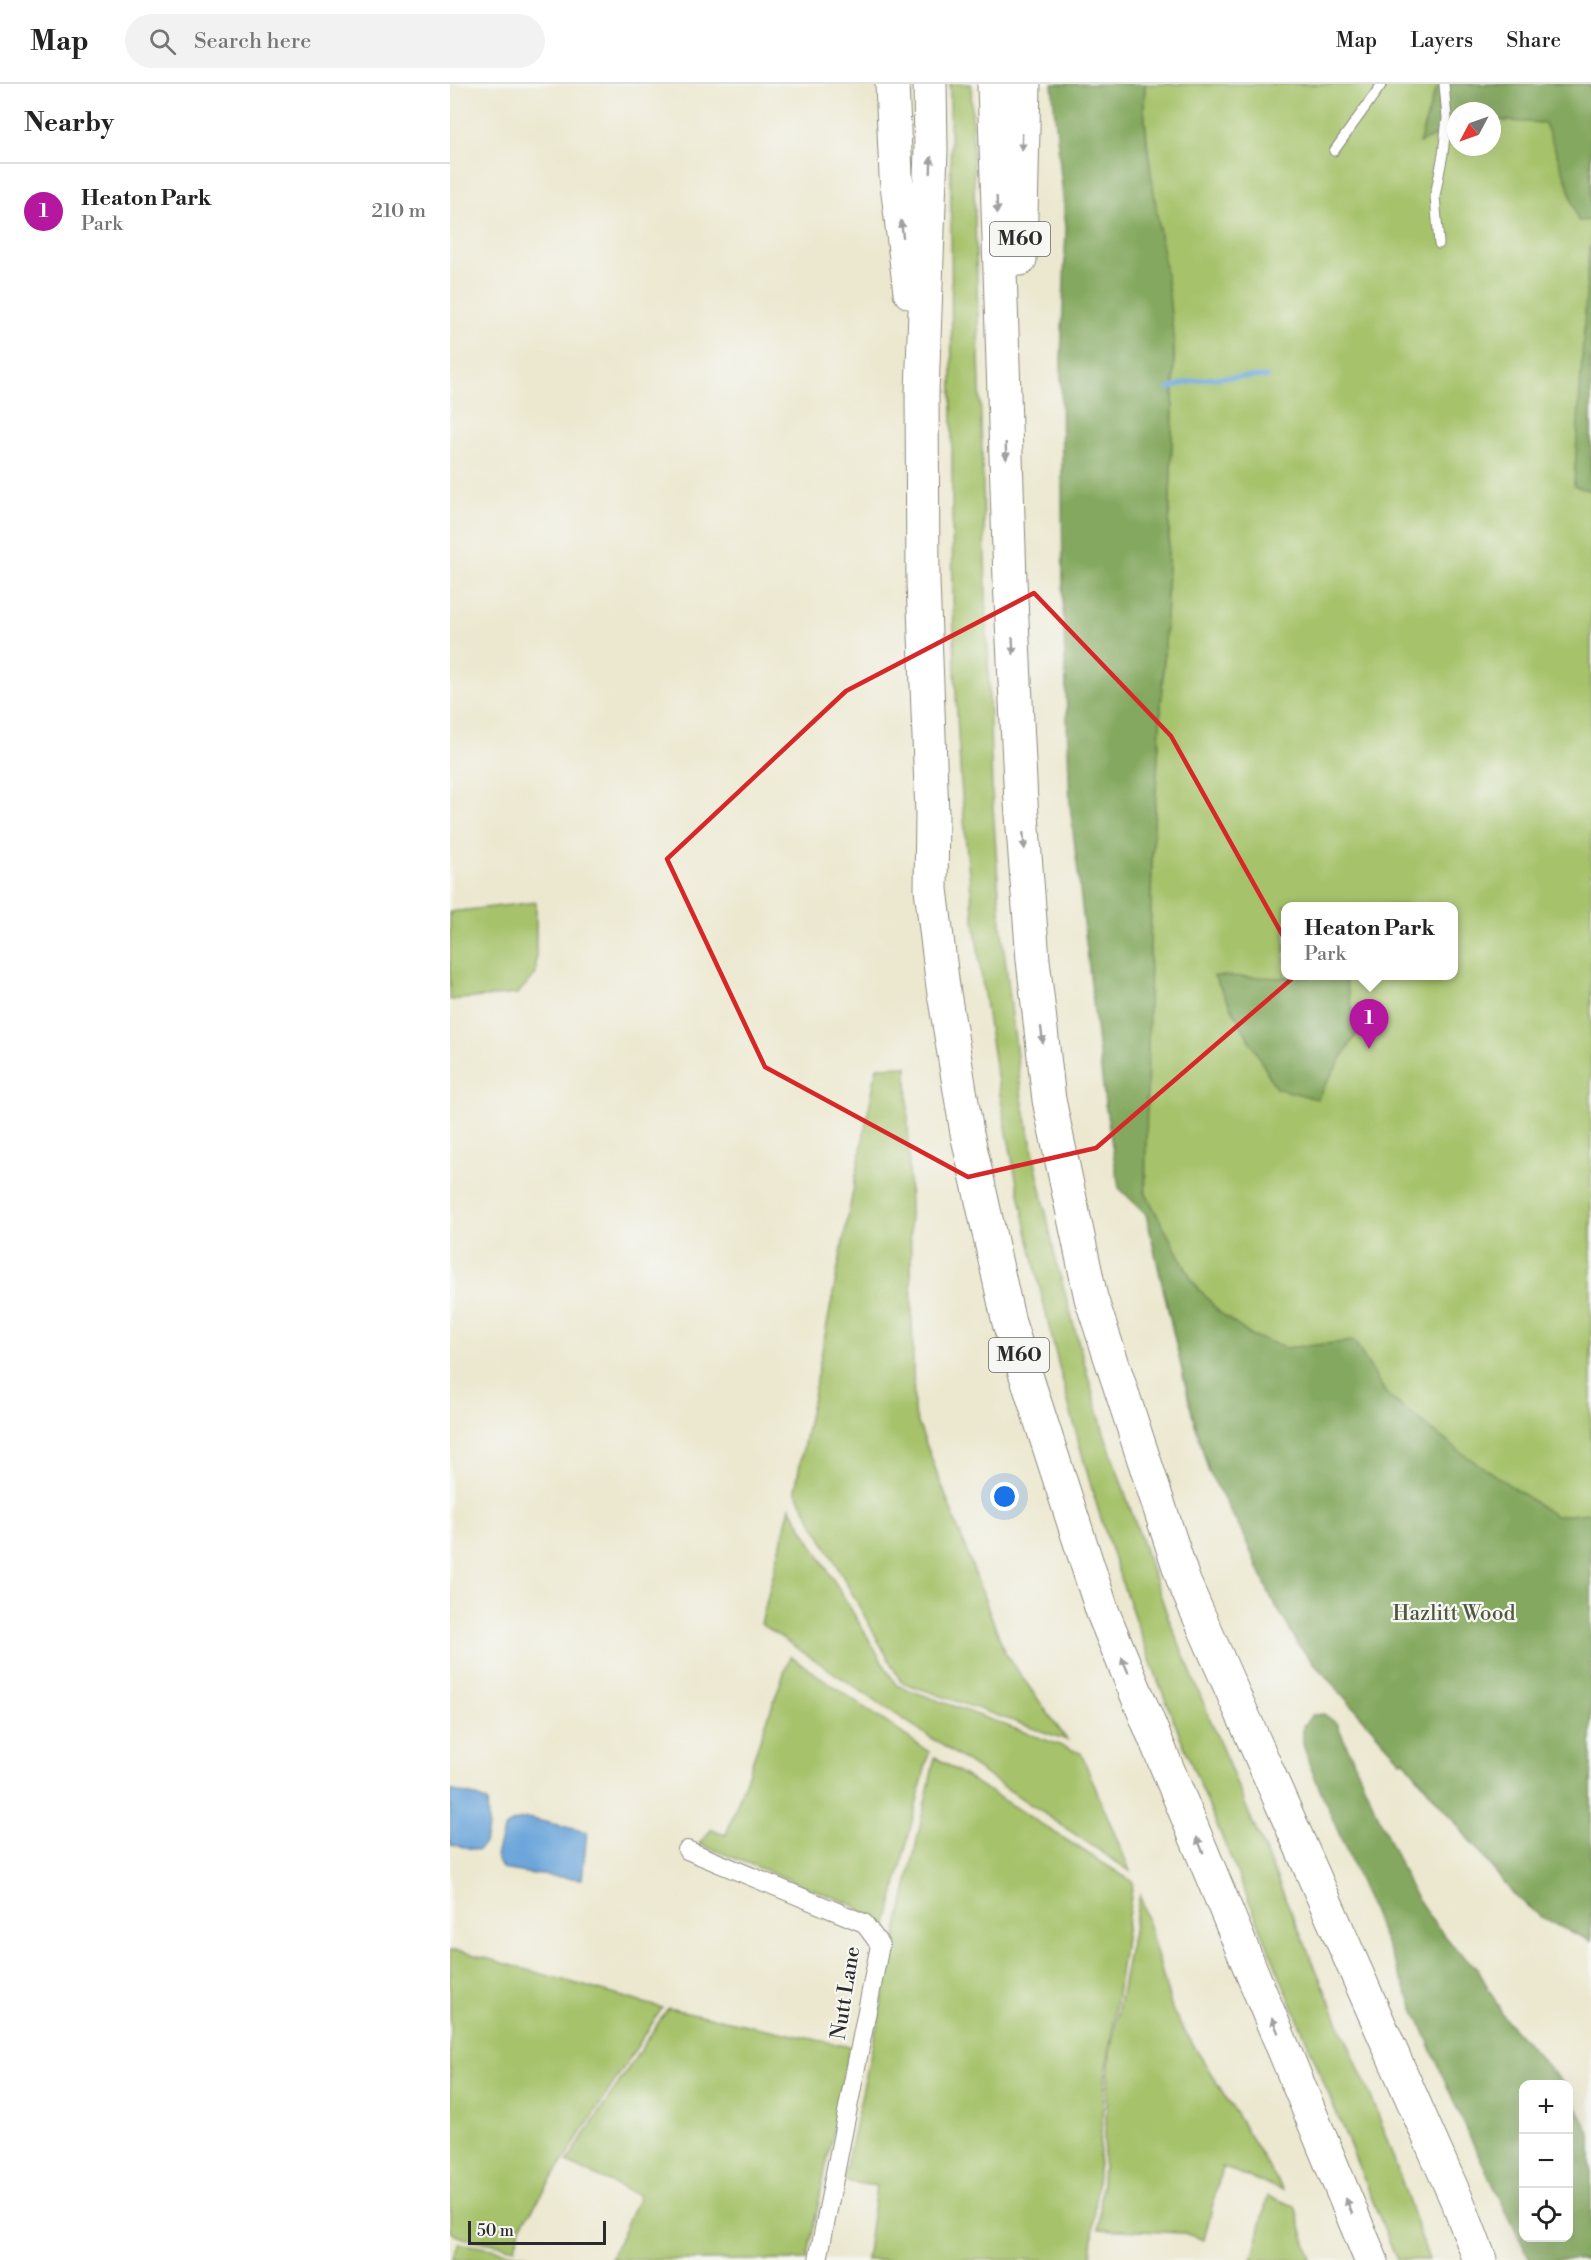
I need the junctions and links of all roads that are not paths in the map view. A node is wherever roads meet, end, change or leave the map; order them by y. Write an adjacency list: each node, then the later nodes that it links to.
1 (892, 84): 9 (highway, M60, one-way to 1)
2 (930, 84): 9 (highway, M60, one-way to 2)
3 (994, 84): 10 (highway, M60, one-way to 10)
4 (1024, 84): 10 (highway, M60, one-way to 10)
5 (1382, 84): 7 (lane)
6 (1444, 84): 8 (lane)
7 (1334, 151)
8 (1439, 244)
9 (922, 392): 13 (highway, M60, one-way to 9)
10 (1004, 393): 14 (highway, M60, one-way to 14)
11 (687, 1850): 12 (street, Nutt Lane)
12 (818, 2260)
13 (1371, 2260)
14 (1480, 2260)

